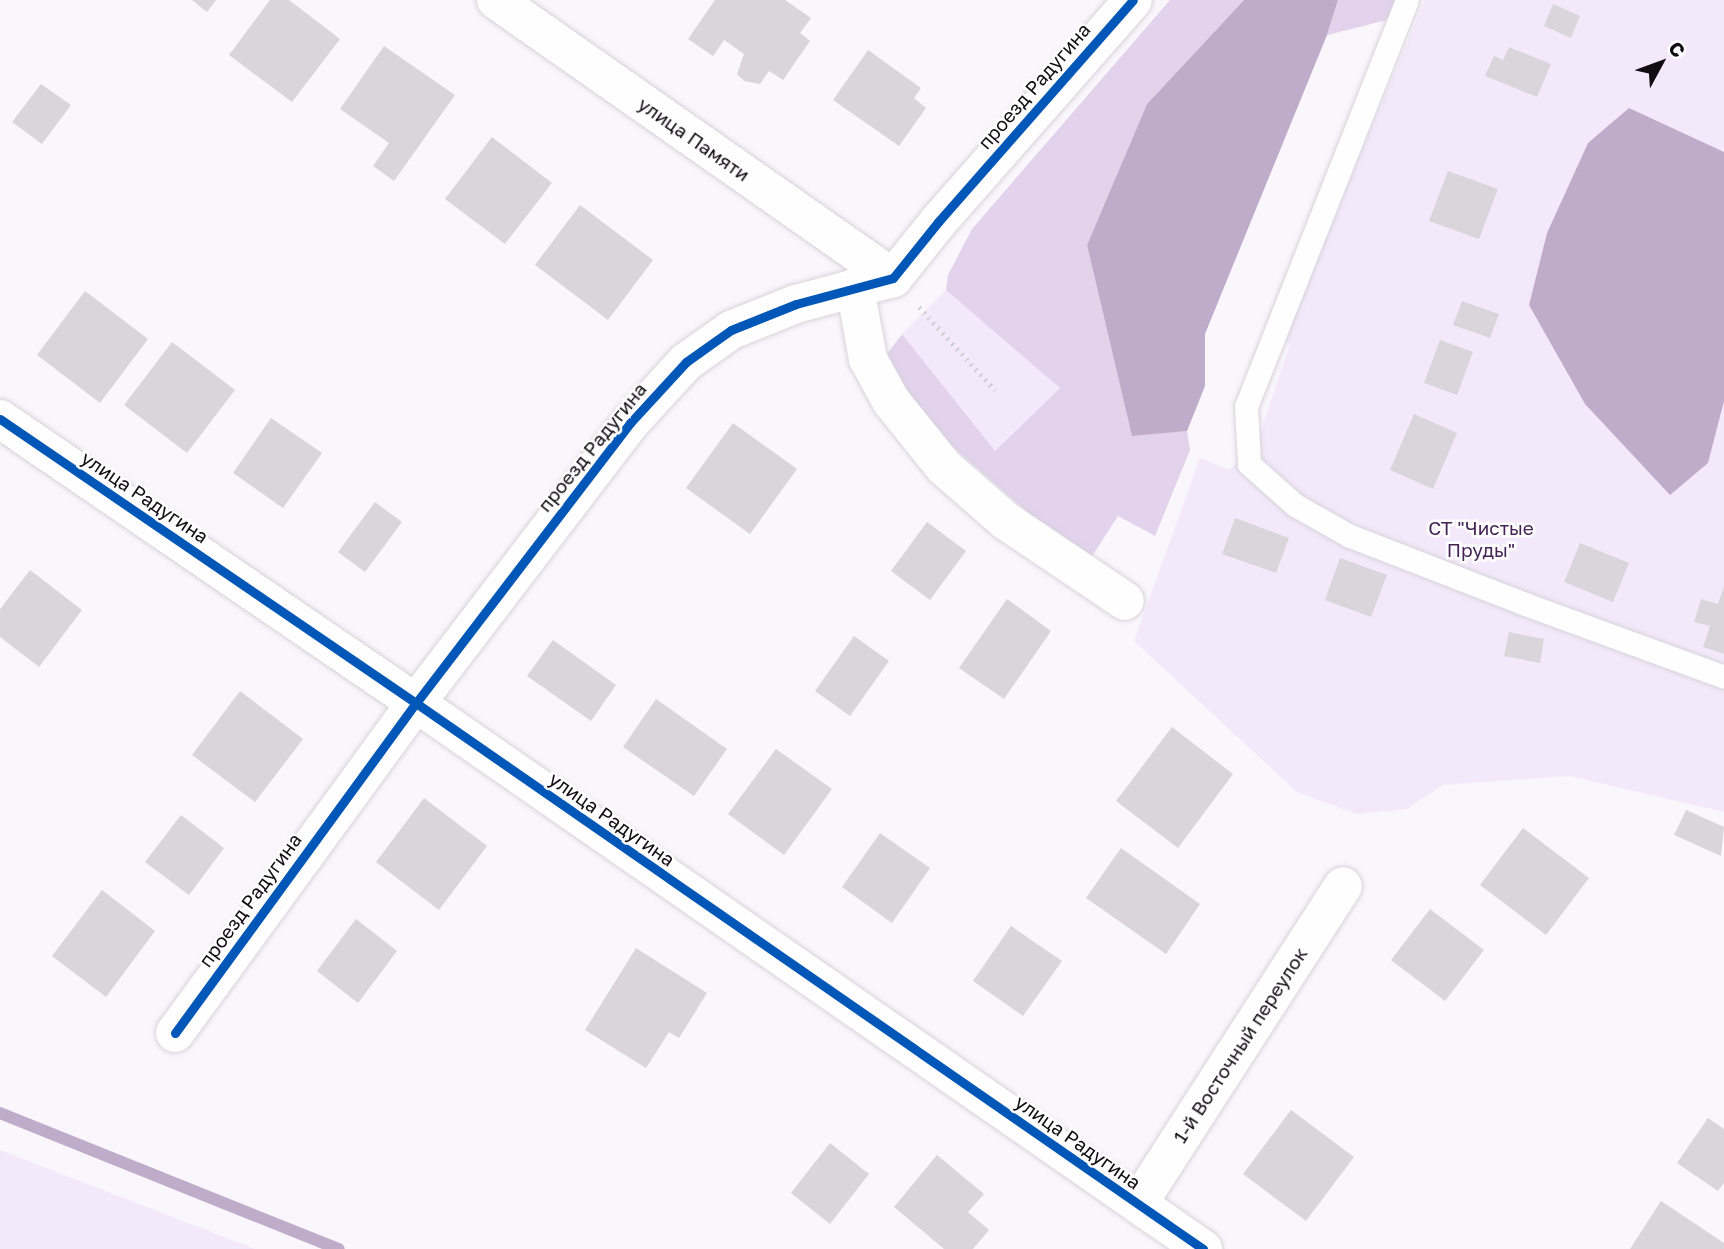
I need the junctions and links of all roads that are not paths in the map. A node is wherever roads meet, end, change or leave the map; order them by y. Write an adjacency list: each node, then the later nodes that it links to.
1 (496, 0): 4 (street, улица Памяти)
2 (1133, 0): 4 (street, проезд Радугина)
3 (1407, 0): 8 (lane)
4 (893, 278): 5 (street, проезд Радугина)
5 (855, 287): 7 (street); 9 (street, проезд Радугина)
6 (0, 419): 9 (street, улица Радугина)
7 (1125, 601)
8 (1724, 677)
9 (416, 703): 11 (street, проезд Радугина); 12 (street, улица Радугина)
10 (1343, 886): 12 (street, 1-й Восточный переулок)
11 (175, 1033)
12 (1138, 1204): 13 (street, улица Радугина)
13 (1203, 1249)

